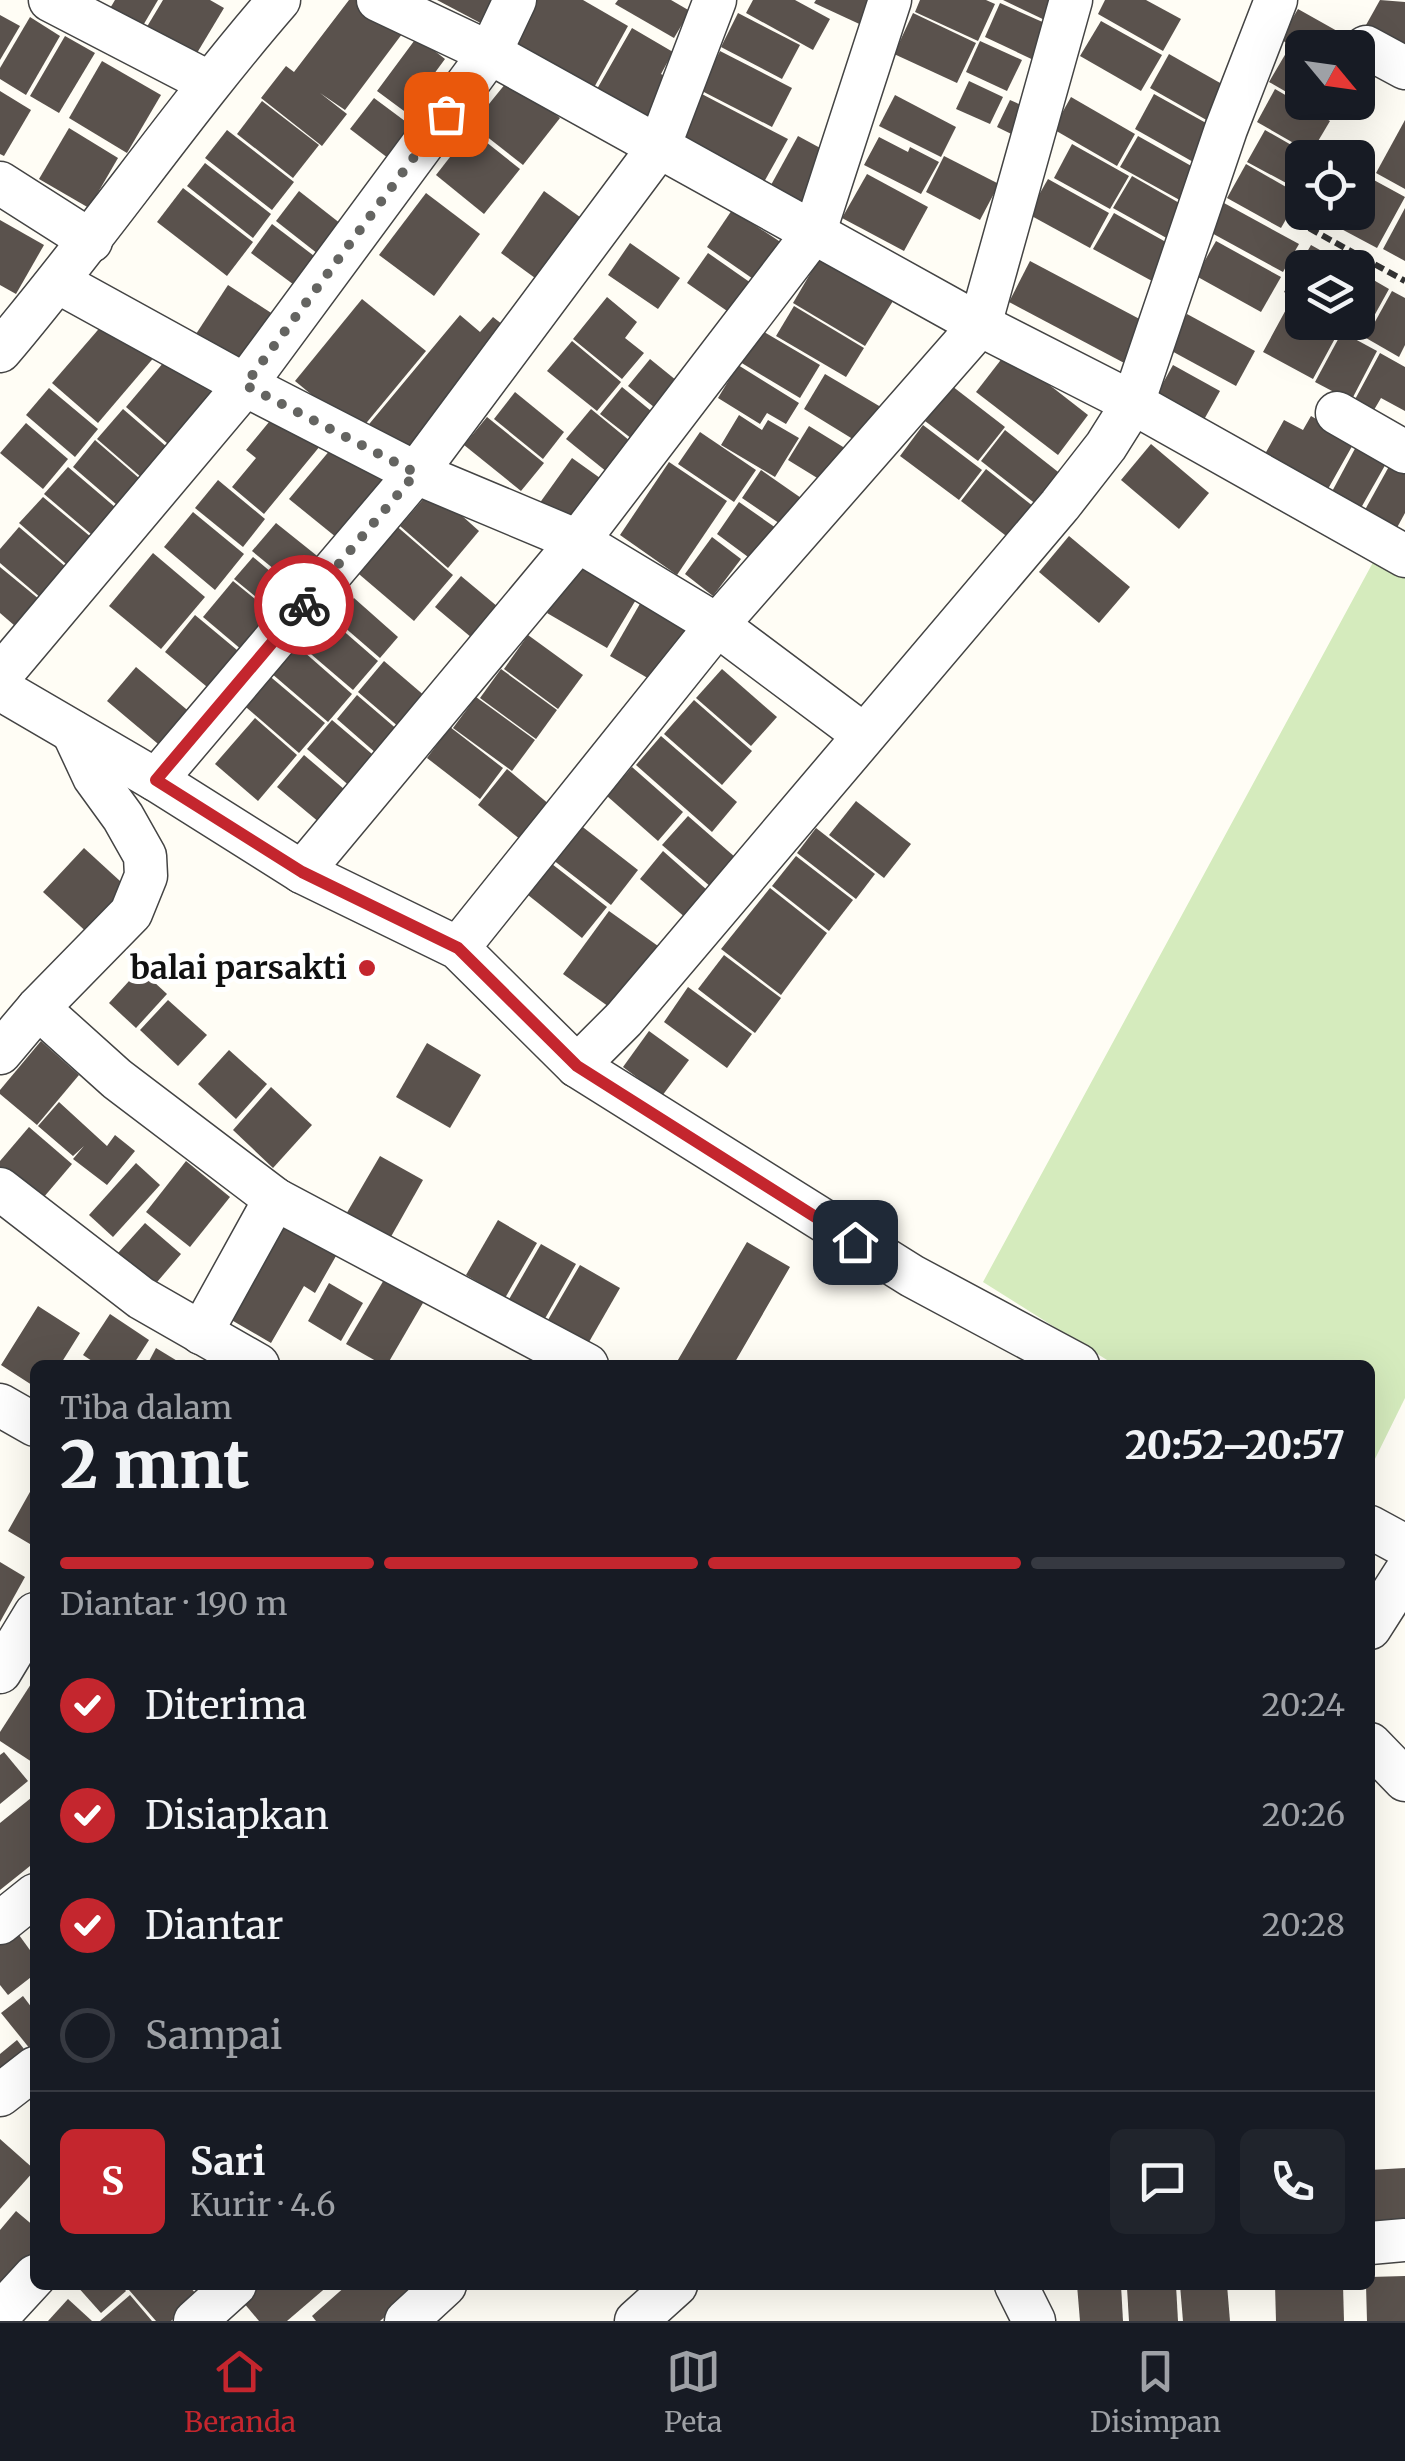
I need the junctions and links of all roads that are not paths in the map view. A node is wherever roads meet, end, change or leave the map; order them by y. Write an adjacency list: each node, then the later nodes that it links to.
1 (50, 0): 12 (street)
2 (279, 0): 12 (street)
3 (378, 0): 9 (street)
4 (515, 0): 9 (street)
5 (715, 0): 13 (street)
6 (890, 0): 15 (street)
7 (1071, 0): 18 (street)
8 (1276, 0): 21 (street)
9 (490, 53): 13 (street); 20 (street)
10 (1375, 53): 11 (street)
11 (1405, 68)
12 (208, 82): 16 (street)
13 (659, 147): 15 (street); 24 (street)
14 (0, 184): 16 (street)
15 (815, 231): 18 (street); 25 (street)
16 (91, 241): 17 (street)
17 (58, 282): 19 (street); 20 (street)
18 (980, 324): 21 (street); 27 (street)
19 (0, 351)
20 (245, 385): 24 (street); 28 (street)
21 (1133, 402): 26 (street); 31 (street)
22 (1337, 414): 23 (street)
23 (1405, 452)
24 (416, 473): 25 (street); 32 (street)
25 (578, 541): 27 (street); 33 (street)
26 (1405, 556)
27 (717, 625): 31 (street); 34 (street)
28 (0, 676)
29 (0, 690): 30 (street)
30 (73, 732): 32 (street); 35 (street)
31 (864, 735): 37 (street)
32 (156, 780): 33 (street)
33 (302, 872): 34 (street)
34 (458, 948): 37 (street)
35 (38, 1008): 36 (street); 39 (street)
36 (0, 1053)
37 (577, 1066): 43 (street)
38 (0, 1189): 40 (street)
39 (275, 1199): 40 (street); 42 (street)
40 (201, 1333): 41 (street)
41 (249, 1360)
42 (578, 1360)
43 (1069, 1360)
44 (0, 1405): 45 (street)
45 (30, 1422)
46 (1375, 1529): 47 (street)
47 (1405, 1546)
48 (1405, 1574): 49 (street)
49 (1375, 1620)
50 (30, 1625): 51 (street)
51 (10, 1669)
52 (1375, 1749): 53 (street)
53 (1405, 1780)
54 (30, 1899): 55 (street)
55 (0, 1923)
56 (30, 2072): 57 (street)
57 (0, 2095)
58 (1405, 2240): 59 (street)
59 (1375, 2243)
60 (30, 2281): 65 (street)
61 (229, 2290): 66 (street)
62 (440, 2290): 67 (street)
63 (670, 2290): 68 (street)
64 (1018, 2290): 69 (street)
65 (0, 2314)
66 (194, 2321)
67 (406, 2321)
68 (636, 2321)
69 (1034, 2321)

